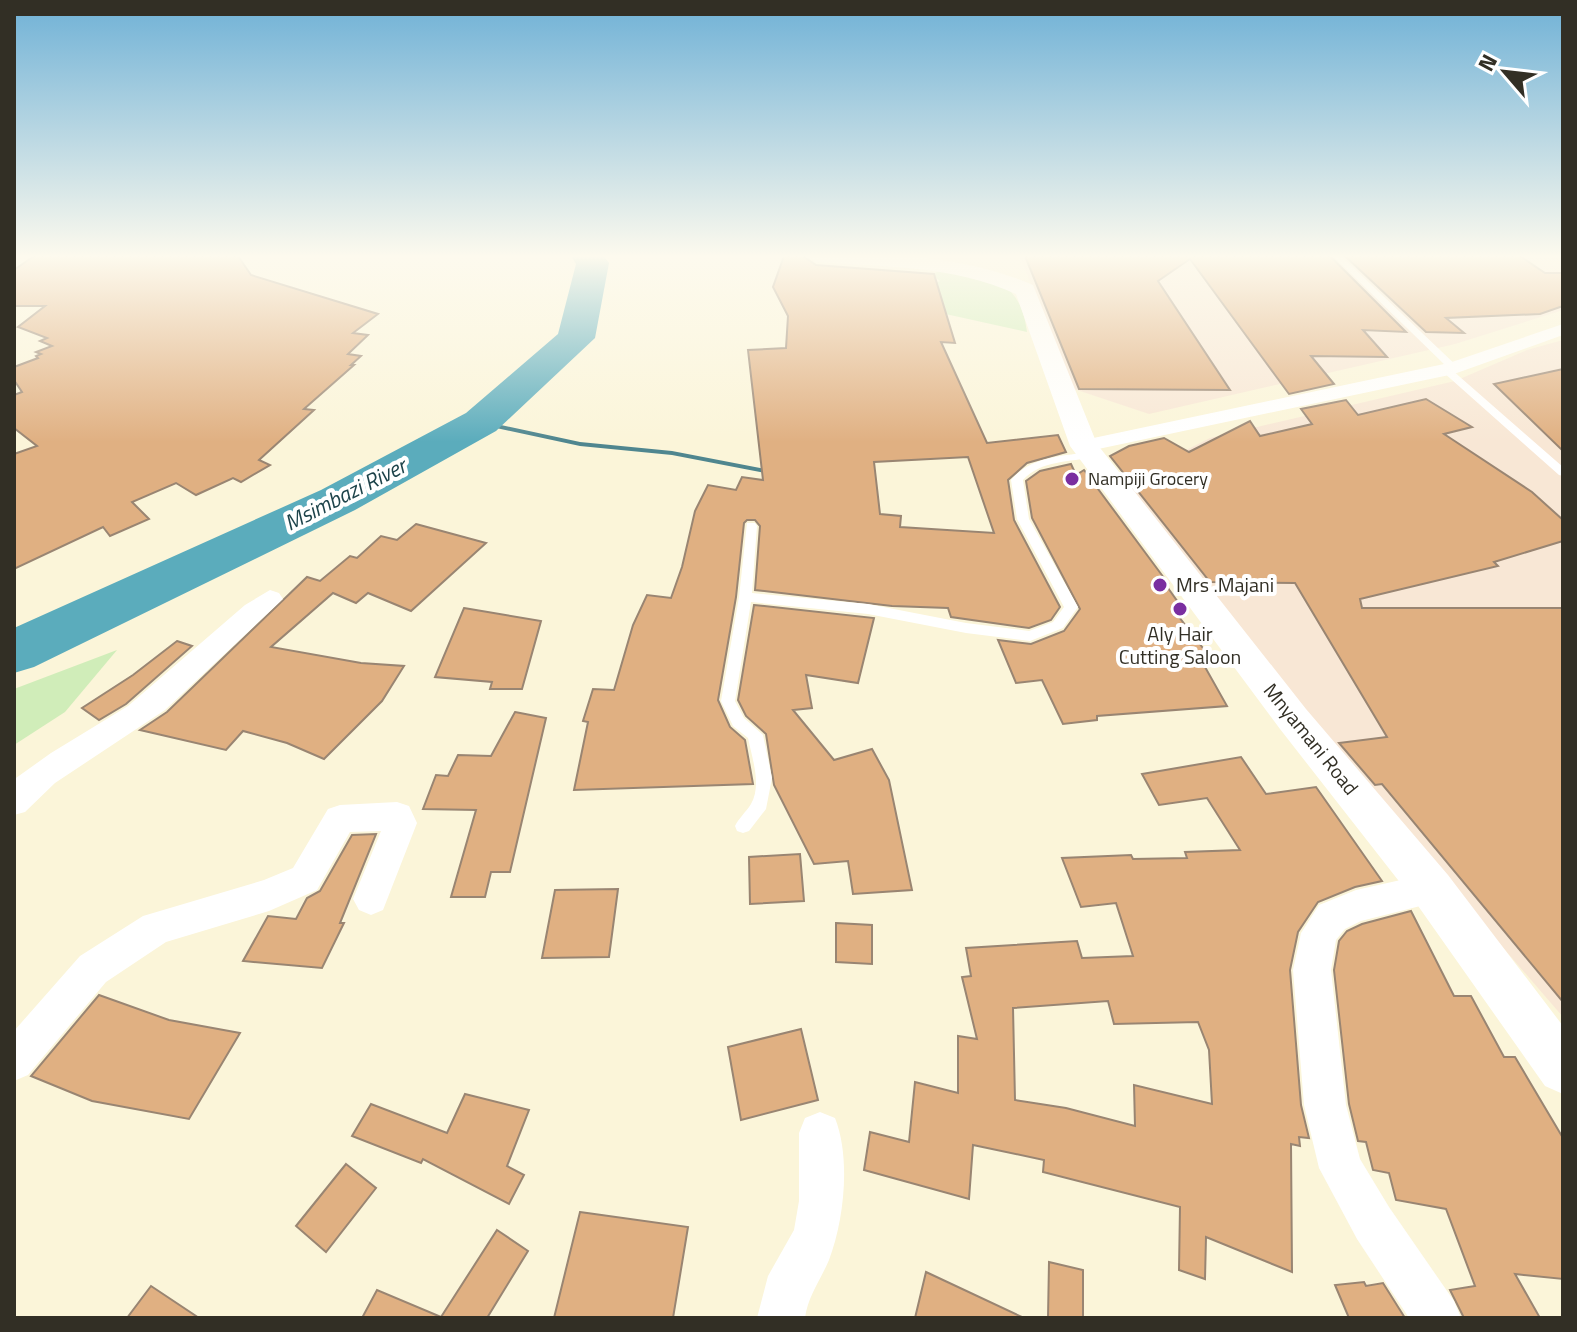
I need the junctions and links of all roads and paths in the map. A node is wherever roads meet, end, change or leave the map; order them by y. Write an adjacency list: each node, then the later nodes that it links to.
1 (1036, 318): 5 (street, Mnyamani Road)
2 (1399, 318): 4 (lane)
3 (1563, 329): 4 (street)
4 (1450, 369): 5 (street); 6 (lane)
5 (1088, 451): 8 (lane); 12 (street, Mnyamani Road)
6 (1563, 473)
7 (751, 526): 8 (lane)
8 (745, 597): 11 (lane)
9 (270, 599): 10 (street)
10 (14, 802)
11 (743, 826)
12 (1432, 889): 15 (street, Mnyamani Road); 18 (street)
13 (371, 899): 14 (street)
14 (16, 1052)
15 (1563, 1068)
16 (820, 1133): 17 (street)
17 (781, 1318)
18 (1437, 1318)

